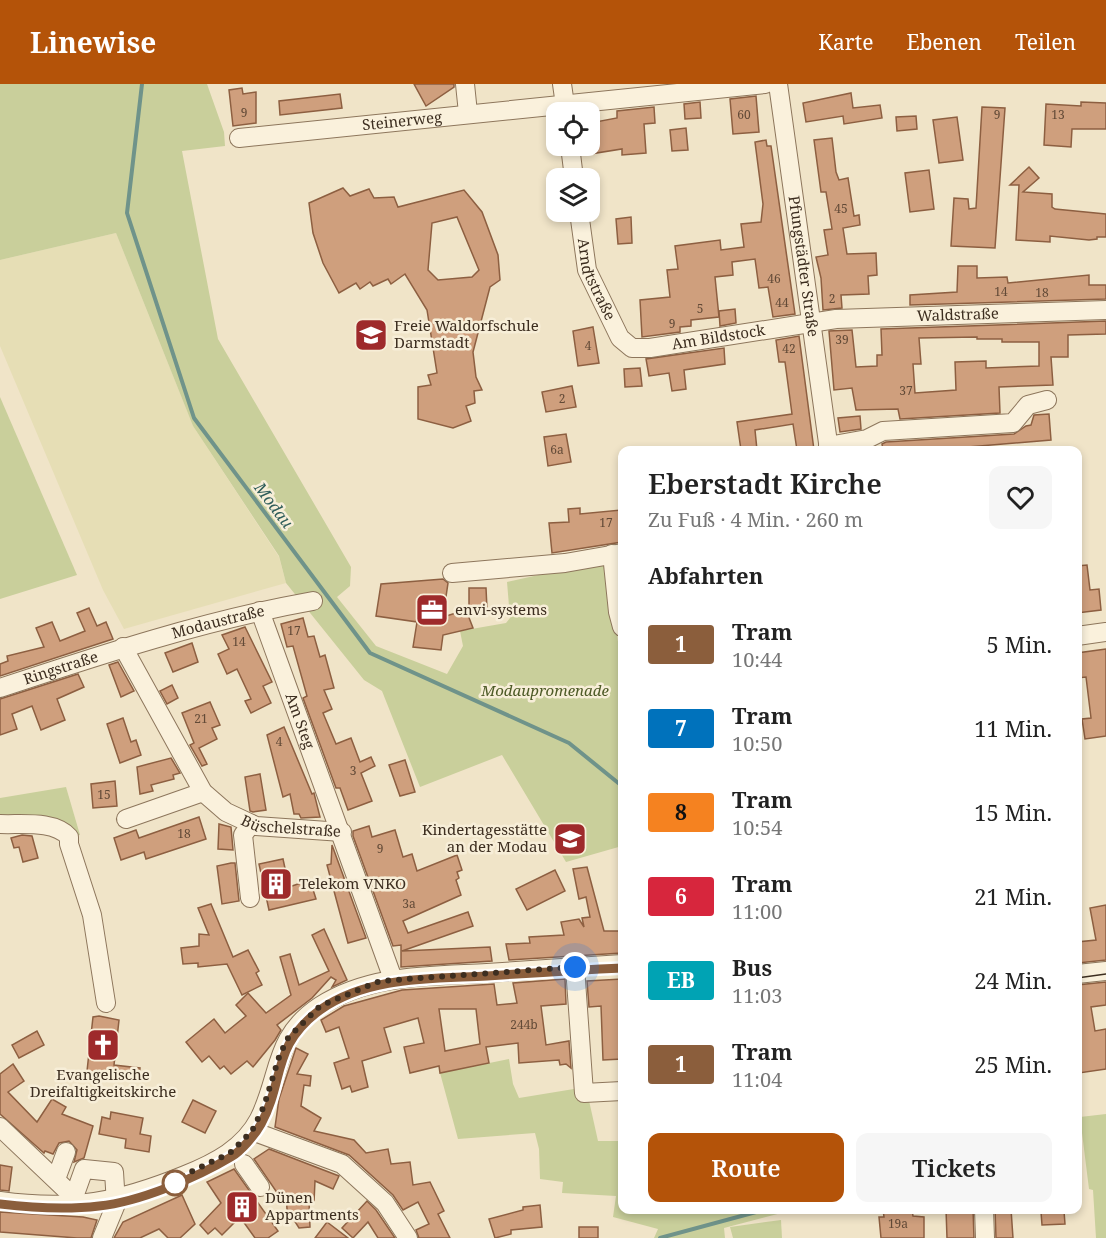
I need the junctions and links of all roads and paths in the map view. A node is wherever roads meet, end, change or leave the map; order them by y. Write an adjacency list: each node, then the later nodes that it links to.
1 (465, 84): 8 (street)
2 (562, 84): 5 (street)
3 (765, 84): 6 (street, Steinerweg)
4 (778, 84): 12 (street, Pfungstädter Straße)
5 (564, 102)
6 (600, 104)
7 (546, 109): 8 (street, Steinerweg)
8 (468, 114): 9 (street, Steinerweg)
9 (239, 138)
10 (581, 222): 13 (street, Arndtstraße)
11 (1106, 310): 12 (street, Waldstraße)
12 (812, 323): 13 (street, Am Bildstock); 15 (street, Pfungstädter Straße)
13 (625, 344)
14 (1047, 400): 16 (street)
15 (829, 446)
16 (837, 446)
17 (617, 554): 18 (street); 21 (street)
18 (452, 573)
19 (313, 601): 20 (street, Modaustraße)
20 (260, 611): 24 (street, Modaustraße); 30 (street, Am Steg)
21 (618, 612)
22 (1106, 632): 23 (street)
23 (1082, 635)
24 (123, 647): 25 (street, Ringstraße); 26 (street, Büschelstraße)
25 (0, 688)
26 (203, 792): 27 (street); 29 (street, Büschelstraße)
27 (126, 819)
28 (0, 824): 37 (street)
29 (251, 824): 30 (street, Büschelstraße); 31 (street)
30 (342, 832): 36 (street, Büschelstraße)
31 (250, 898)
32 (618, 964): 33 (street)
33 (575, 967): 36 (street); 38 (street)
34 (1106, 971): 35 (street)
35 (1082, 973)
36 (393, 979): 40 (street)
37 (106, 1003)
38 (618, 1091)
39 (0, 1127): 43 (street)
40 (252, 1131): 46 (street); 50 (street)
41 (66, 1152): 43 (street)
42 (244, 1164): 44 (street)
43 (56, 1179): 45 (street)
44 (260, 1187)
45 (77, 1200): 46 (street); 46 (street); 47 (street)
46 (116, 1200): 49 (street)
47 (0, 1201)
48 (984, 1214): 51 (street)
49 (102, 1238)
50 (408, 1238)
51 (985, 1238)

